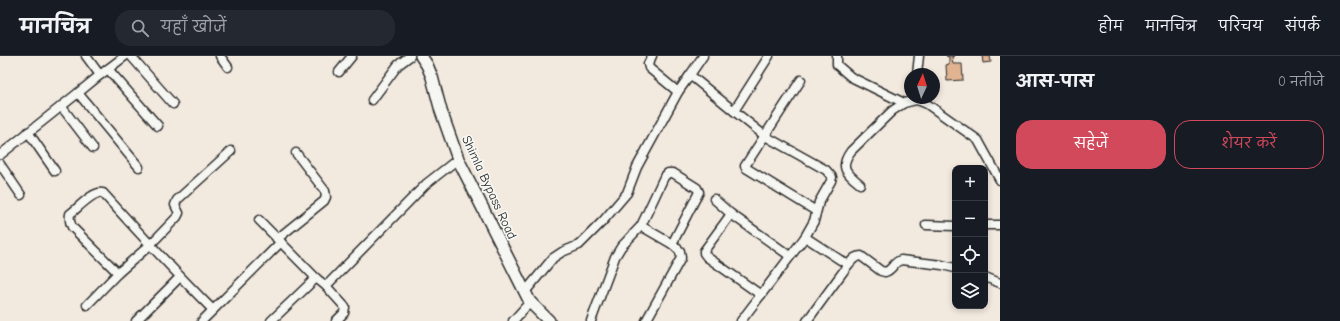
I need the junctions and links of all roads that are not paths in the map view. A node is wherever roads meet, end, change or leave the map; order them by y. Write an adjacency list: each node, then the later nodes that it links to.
1 (86, 56): 17 (street)
2 (125, 56): 15 (street)
3 (131, 56): 24 (street)
4 (220, 56): 13 (street)
5 (352, 56): 16 (street)
6 (410, 56): 22 (street)
7 (422, 56): 35 (highway, Shimla Bypass Road)
8 (652, 56): 20 (street)
9 (703, 56): 18 (street)
10 (770, 56): 27 (street)
11 (837, 56): 23 (street)
12 (919, 56): 14 (street)
13 (228, 67)
14 (918, 68)
15 (108, 69): 17 (street); 28 (street)
16 (339, 72)
17 (100, 75): 21 (street)
18 (690, 75): 20 (street); 27 (street)
19 (801, 80): 30 (street)
20 (678, 92): 65 (street)
21 (78, 93): 26 (street); 37 (street)
22 (372, 100)
23 (904, 103): 40 (street)
24 (173, 104)
25 (926, 104): 39 (street)
26 (60, 106): 29 (street); 31 (street)
27 (734, 111): 30 (street)
28 (158, 126)
29 (28, 132): 34 (street); 38 (street)
30 (765, 136): 43 (street); 43 (street)
31 (93, 148)
32 (231, 151): 54 (street)
33 (296, 153): 52 (street)
34 (0, 155)
35 (458, 158): 63 (street); 65 (highway, Shimla Bypass Road)
36 (0, 164): 41 (street)
37 (139, 166)
38 (55, 171)
39 (1000, 180)
40 (860, 184)
41 (21, 195)
42 (714, 199): 44 (street)
43 (816, 211): 51 (street)
44 (731, 214): 55 (street); 64 (street)
45 (258, 220): 52 (street)
46 (988, 225): 47 (street)
47 (1000, 225)
48 (641, 226): 53 (street); 53 (street); 74 (street)
49 (926, 226): 50 (street)
50 (952, 226)
51 (805, 237): 55 (street); 56 (street)
52 (279, 240): 60 (street); 67 (street)
53 (672, 244): 75 (street)
54 (150, 245): 58 (street); 58 (street); 59 (street)
55 (790, 256): 64 (street)
56 (848, 265): 57 (street); 77 (street)
57 (952, 267)
58 (118, 273): 66 (street)
59 (180, 277): 67 (street); 69 (street)
60 (316, 278): 63 (street); 71 (street)
61 (988, 278): 62 (street)
62 (1000, 283)
63 (326, 286): 72 (street)
64 (761, 295): 76 (street)
65 (528, 297): 68 (highway, Shimla Bypass Road); 73 (street)
66 (86, 305)
67 (213, 310): 70 (street)
68 (545, 320)
69 (136, 321)
70 (202, 321)
71 (271, 321)
72 (336, 321)
73 (513, 321)
74 (592, 321)
75 (646, 321)
76 (741, 321)
77 (807, 321)

